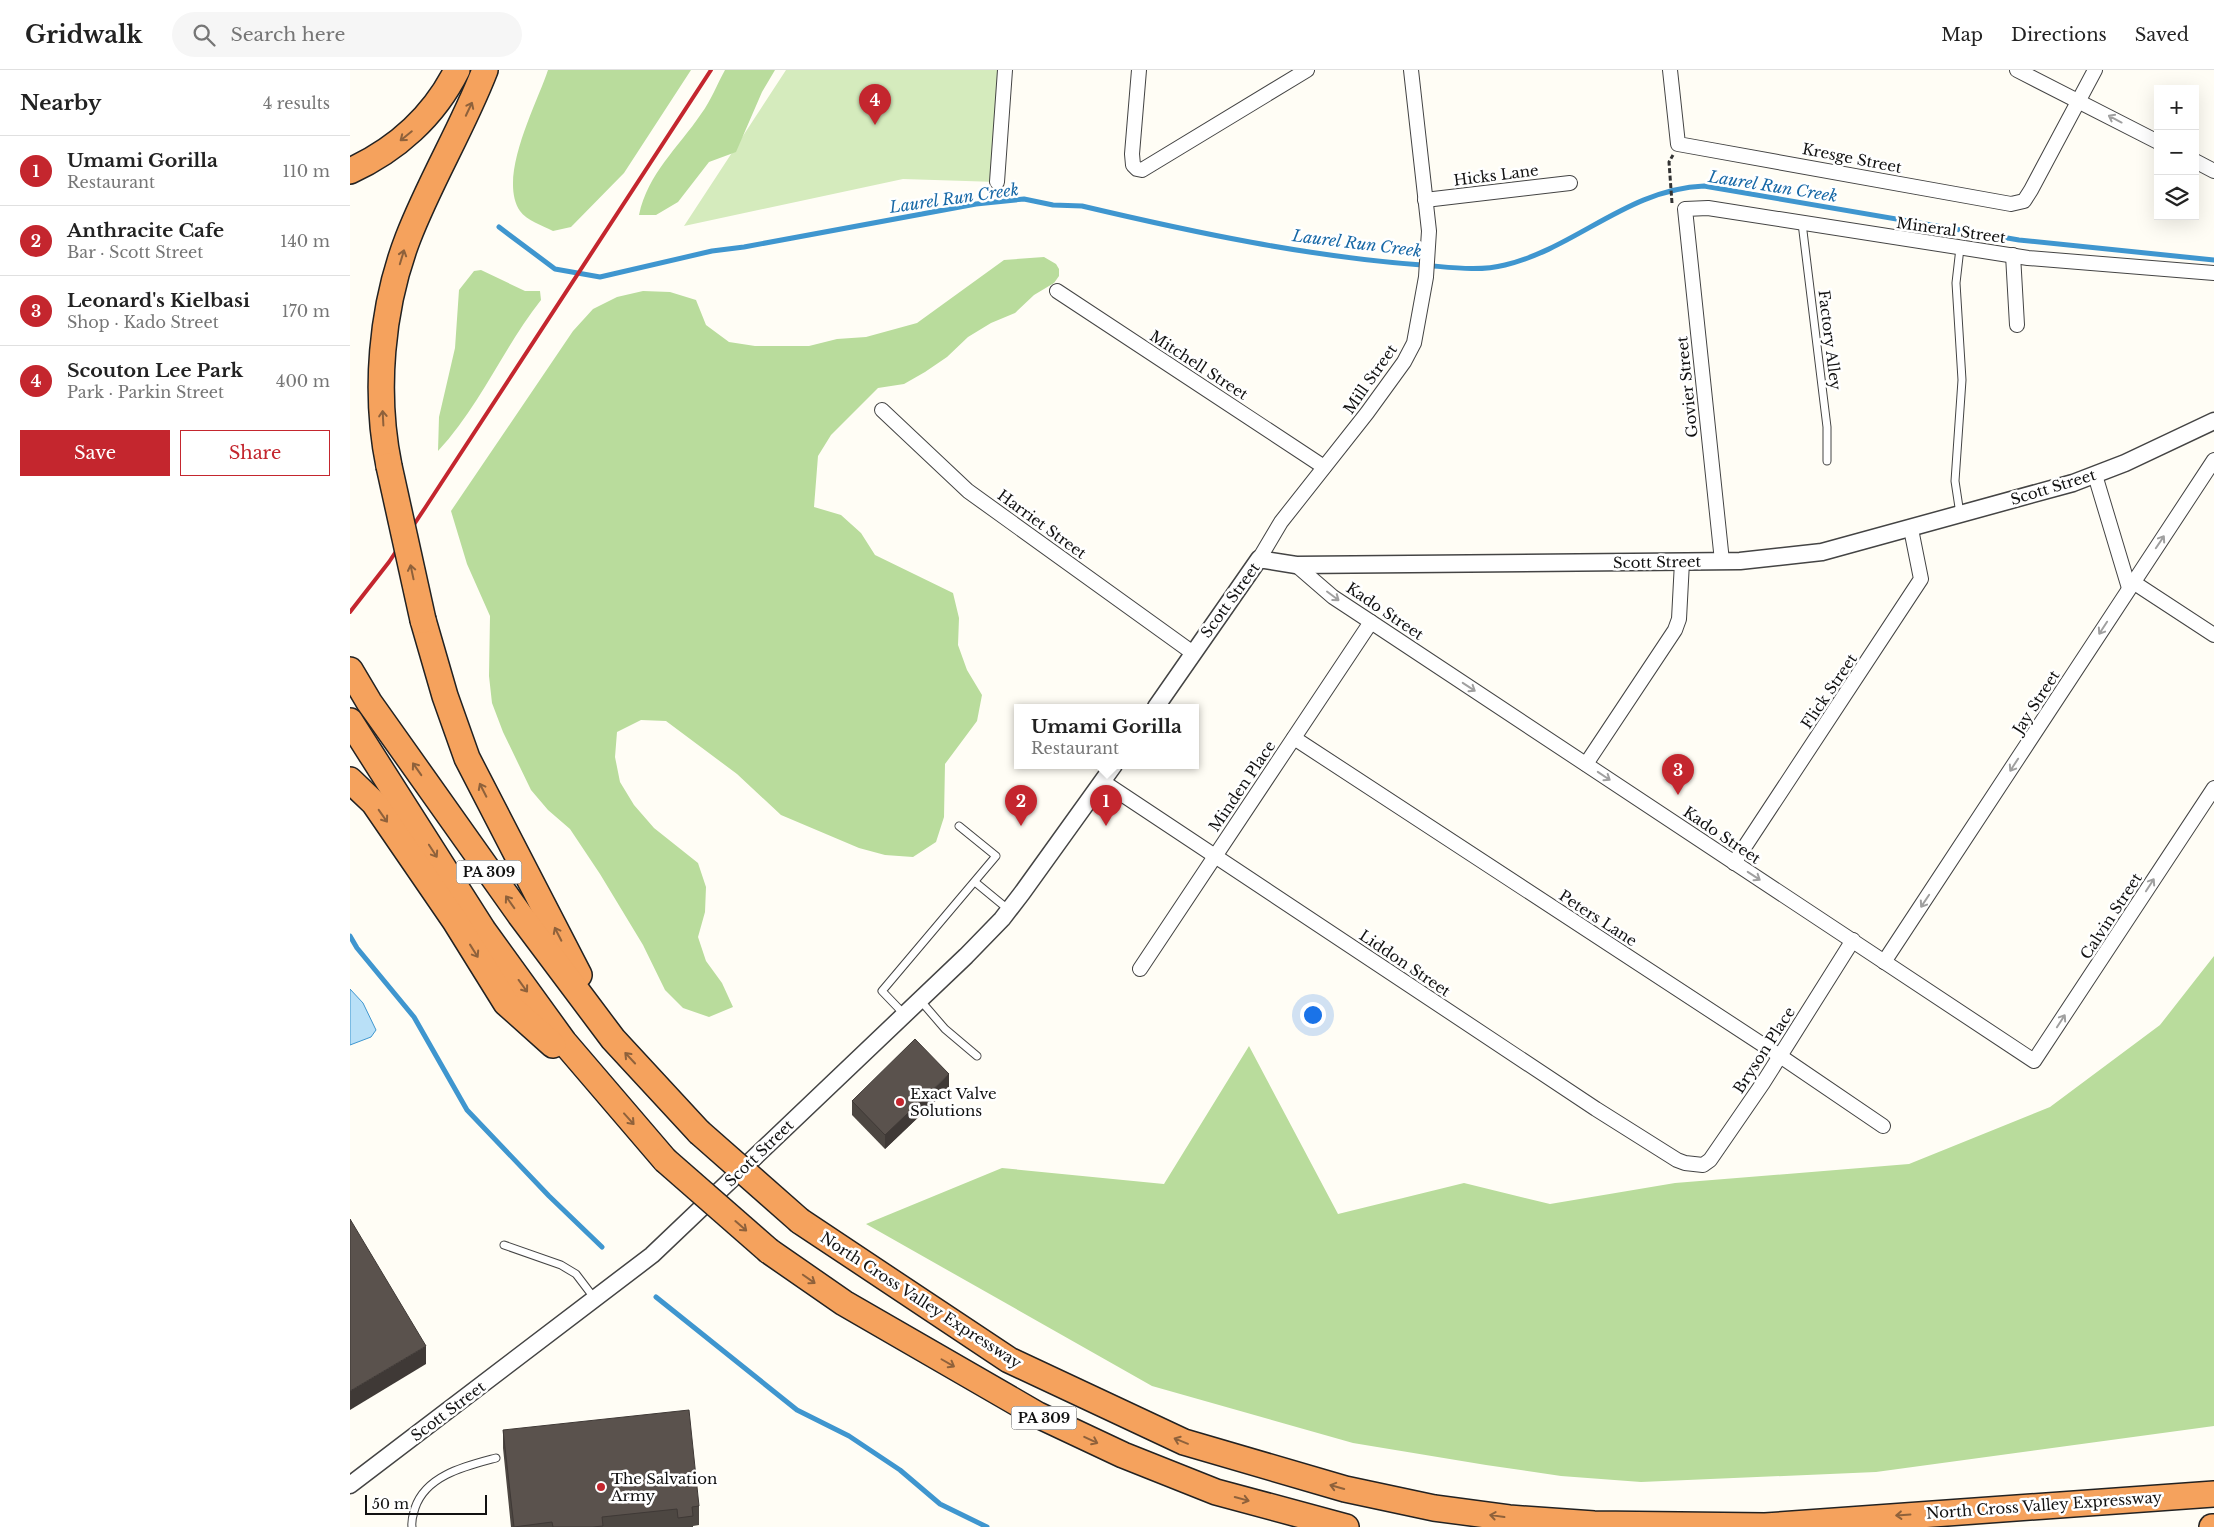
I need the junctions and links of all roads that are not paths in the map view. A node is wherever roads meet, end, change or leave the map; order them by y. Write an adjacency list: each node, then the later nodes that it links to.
1 (457, 70): 13 (highway, one-way to 13)
2 (485, 70): 60 (highway, one-way to 2, bridge)
3 (1005, 70): 15 (street)
4 (1139, 70): 5 (street)
5 (1307, 70)
6 (1411, 70): 17 (street, Mill Street)
7 (1670, 70): 10 (street, Kresge Street)
8 (2017, 70): 10 (street)
9 (2095, 70): 10 (street)
10 (2079, 101): 11 (street, one-way to 10)
11 (2154, 140)
12 (2199, 164): 14 (street)
13 (350, 171)
14 (2214, 171)
15 (998, 182)
16 (1570, 183): 17 (street, Hicks Lane)
17 (1425, 200): 29 (street, Mill Street)
18 (1685, 209): 19 (street, Mineral Street); 34 (street, Govier Street)
19 (1802, 223): 20 (street, Mineral Street); 28 (lane, Factory Alley)
20 (1960, 248): 21 (street, Mineral Street); 31 (lane)
21 (2012, 255): 22 (street, Mineral Street); 24 (street)
22 (2214, 273)
23 (1057, 291): 29 (street, Mitchell Street)
24 (2017, 325)
25 (882, 410): 40 (street, Harriet Street)
26 (2214, 421): 30 (street, Scott Street)
27 (2214, 460): 37 (street, Jay Street, one-way to 27)
28 (1827, 461)
29 (1324, 467): 33 (street, Mill Street)
30 (2095, 475): 31 (street, Scott Street); 37 (street)
31 (1960, 515): 32 (street, Scott Street)
32 (1911, 528): 34 (street, Scott Street); 52 (street, Flick Street)
33 (1259, 558): 36 (street, Scott Street); 40 (street, Scott Street)
34 (1722, 561): 35 (street, Scott Street)
35 (1682, 562): 36 (street, Scott Street); 45 (street)
36 (1296, 565): 38 (street, Kado Street, one-way to 38)
37 (2131, 585): 39 (street); 56 (street, Jay Street, one-way to 56)
38 (1371, 622): 44 (street, Minden Place); 45 (street, Kado Street, one-way to 45)
39 (2214, 635)
40 (1193, 652): 42 (street, Scott Street)
41 (350, 670): 60 (highway, North Cross Valley Expressway / PA 309, one-way to 41)
42 (1158, 704)
43 (350, 721): 64 (highway, PA 309, one-way to 64)
44 (1294, 738): 51 (street, Minden Place); 62 (street, Peters Lane)
45 (1586, 764): 52 (street, Kado Street, one-way to 52)
46 (1111, 769): 48 (street, Scott Street)
47 (350, 780): 64 (highway, one-way to 64)
48 (1102, 782): 51 (street, Liddon Street); 54 (street, Scott Street)
49 (2214, 788): 63 (street, Calvin Street, one-way to 49)
50 (959, 826): 53 (lane)
51 (1215, 856): 57 (street, Minden Place); 66 (street, Liddon Street)
52 (1734, 863): 55 (street, Kado Street, one-way to 55)
53 (975, 882): 54 (lane); 59 (lane)
54 (1009, 910): 58 (street, Scott Street)
55 (1853, 940): 56 (street, Kado Street); 62 (street, Bryson Place)
56 (1884, 962): 63 (street, Kado Street)
57 (1140, 969)
58 (919, 1000): 59 (street, Scott Street); 61 (lane)
59 (904, 1014): 68 (street, Scott Street)
60 (613, 1039): 73 (highway, North Cross Valley Expressway / PA 309, one-way to 60, bridge)
61 (977, 1056)
62 (1780, 1056): 65 (street, Peters Lane); 66 (street, Bryson Place)
63 (2034, 1061)
64 (607, 1094): 75 (highway, PA 309, one-way to 75, bridge)
65 (1883, 1126)
66 (1693, 1165)
67 (504, 1245): 68 (lane)
68 (595, 1300): 71 (street, Scott Street)
69 (496, 1458): 74 (lane)
70 (2214, 1483): 73 (highway)
71 (350, 1485)
72 (2214, 1494): 73 (highway, North Cross Valley Expressway / PA 309)
73 (1949, 1512)
74 (412, 1527)
75 (1346, 1527)

